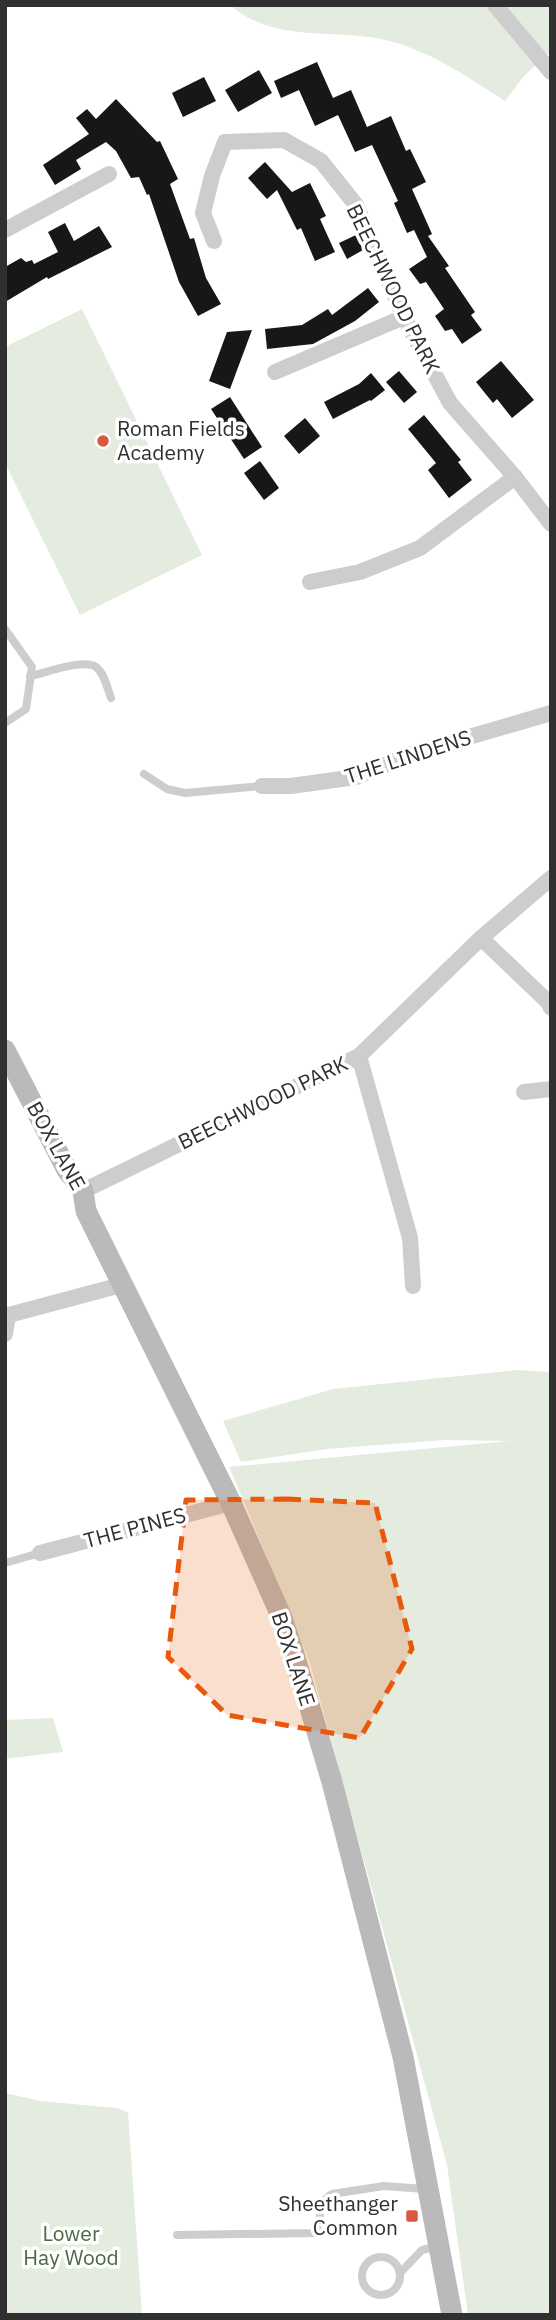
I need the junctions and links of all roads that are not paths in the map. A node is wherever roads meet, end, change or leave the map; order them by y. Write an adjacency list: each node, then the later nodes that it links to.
1 (495, 5): 2 (street)
2 (551, 72)
3 (110, 174): 4 (street)
4 (5, 230)
5 (214, 241): 6 (street, BEECHWOOD PARK)
6 (404, 317): 7 (street); 8 (street, BEECHWOOD PARK)
7 (275, 372)
8 (515, 477): 9 (street, BEECHWOOD PARK); 10 (street)
9 (551, 524)
10 (310, 582)
11 (5, 629): 12 (lane)
12 (30, 677): 13 (lane); 15 (lane)
13 (111, 698)
14 (551, 713): 17 (street, THE LINDENS)
15 (5, 723)
16 (144, 774): 17 (lane)
17 (262, 786)
18 (551, 878): 19 (street, BEECHWOOD PARK)
19 (481, 937): 20 (street); 22 (street, BEECHWOOD PARK)
20 (551, 1008)
21 (5, 1050): 25 (main road, BOX LANE)
22 (359, 1056): 25 (street, BEECHWOOD PARK); 27 (street)
23 (551, 1089): 24 (street)
24 (524, 1093)
25 (83, 1191): 26 (main road, BOX LANE)
26 (121, 1285): 28 (street); 30 (main road, BOX LANE)
27 (413, 1286)
28 (7, 1316): 29 (street)
29 (5, 1334)
30 (230, 1503): 31 (street, THE PINES); 33 (main road, BOX LANE)
31 (40, 1553): 32 (lane)
32 (5, 1563)
33 (428, 2189): 34 (lane); 35 (main road, BOX LANE)
34 (177, 2235)
35 (439, 2246): 36 (lane); 37 (main road, BOX LANE)
36 (400, 2273): 36 (lane)
37 (452, 2315)

